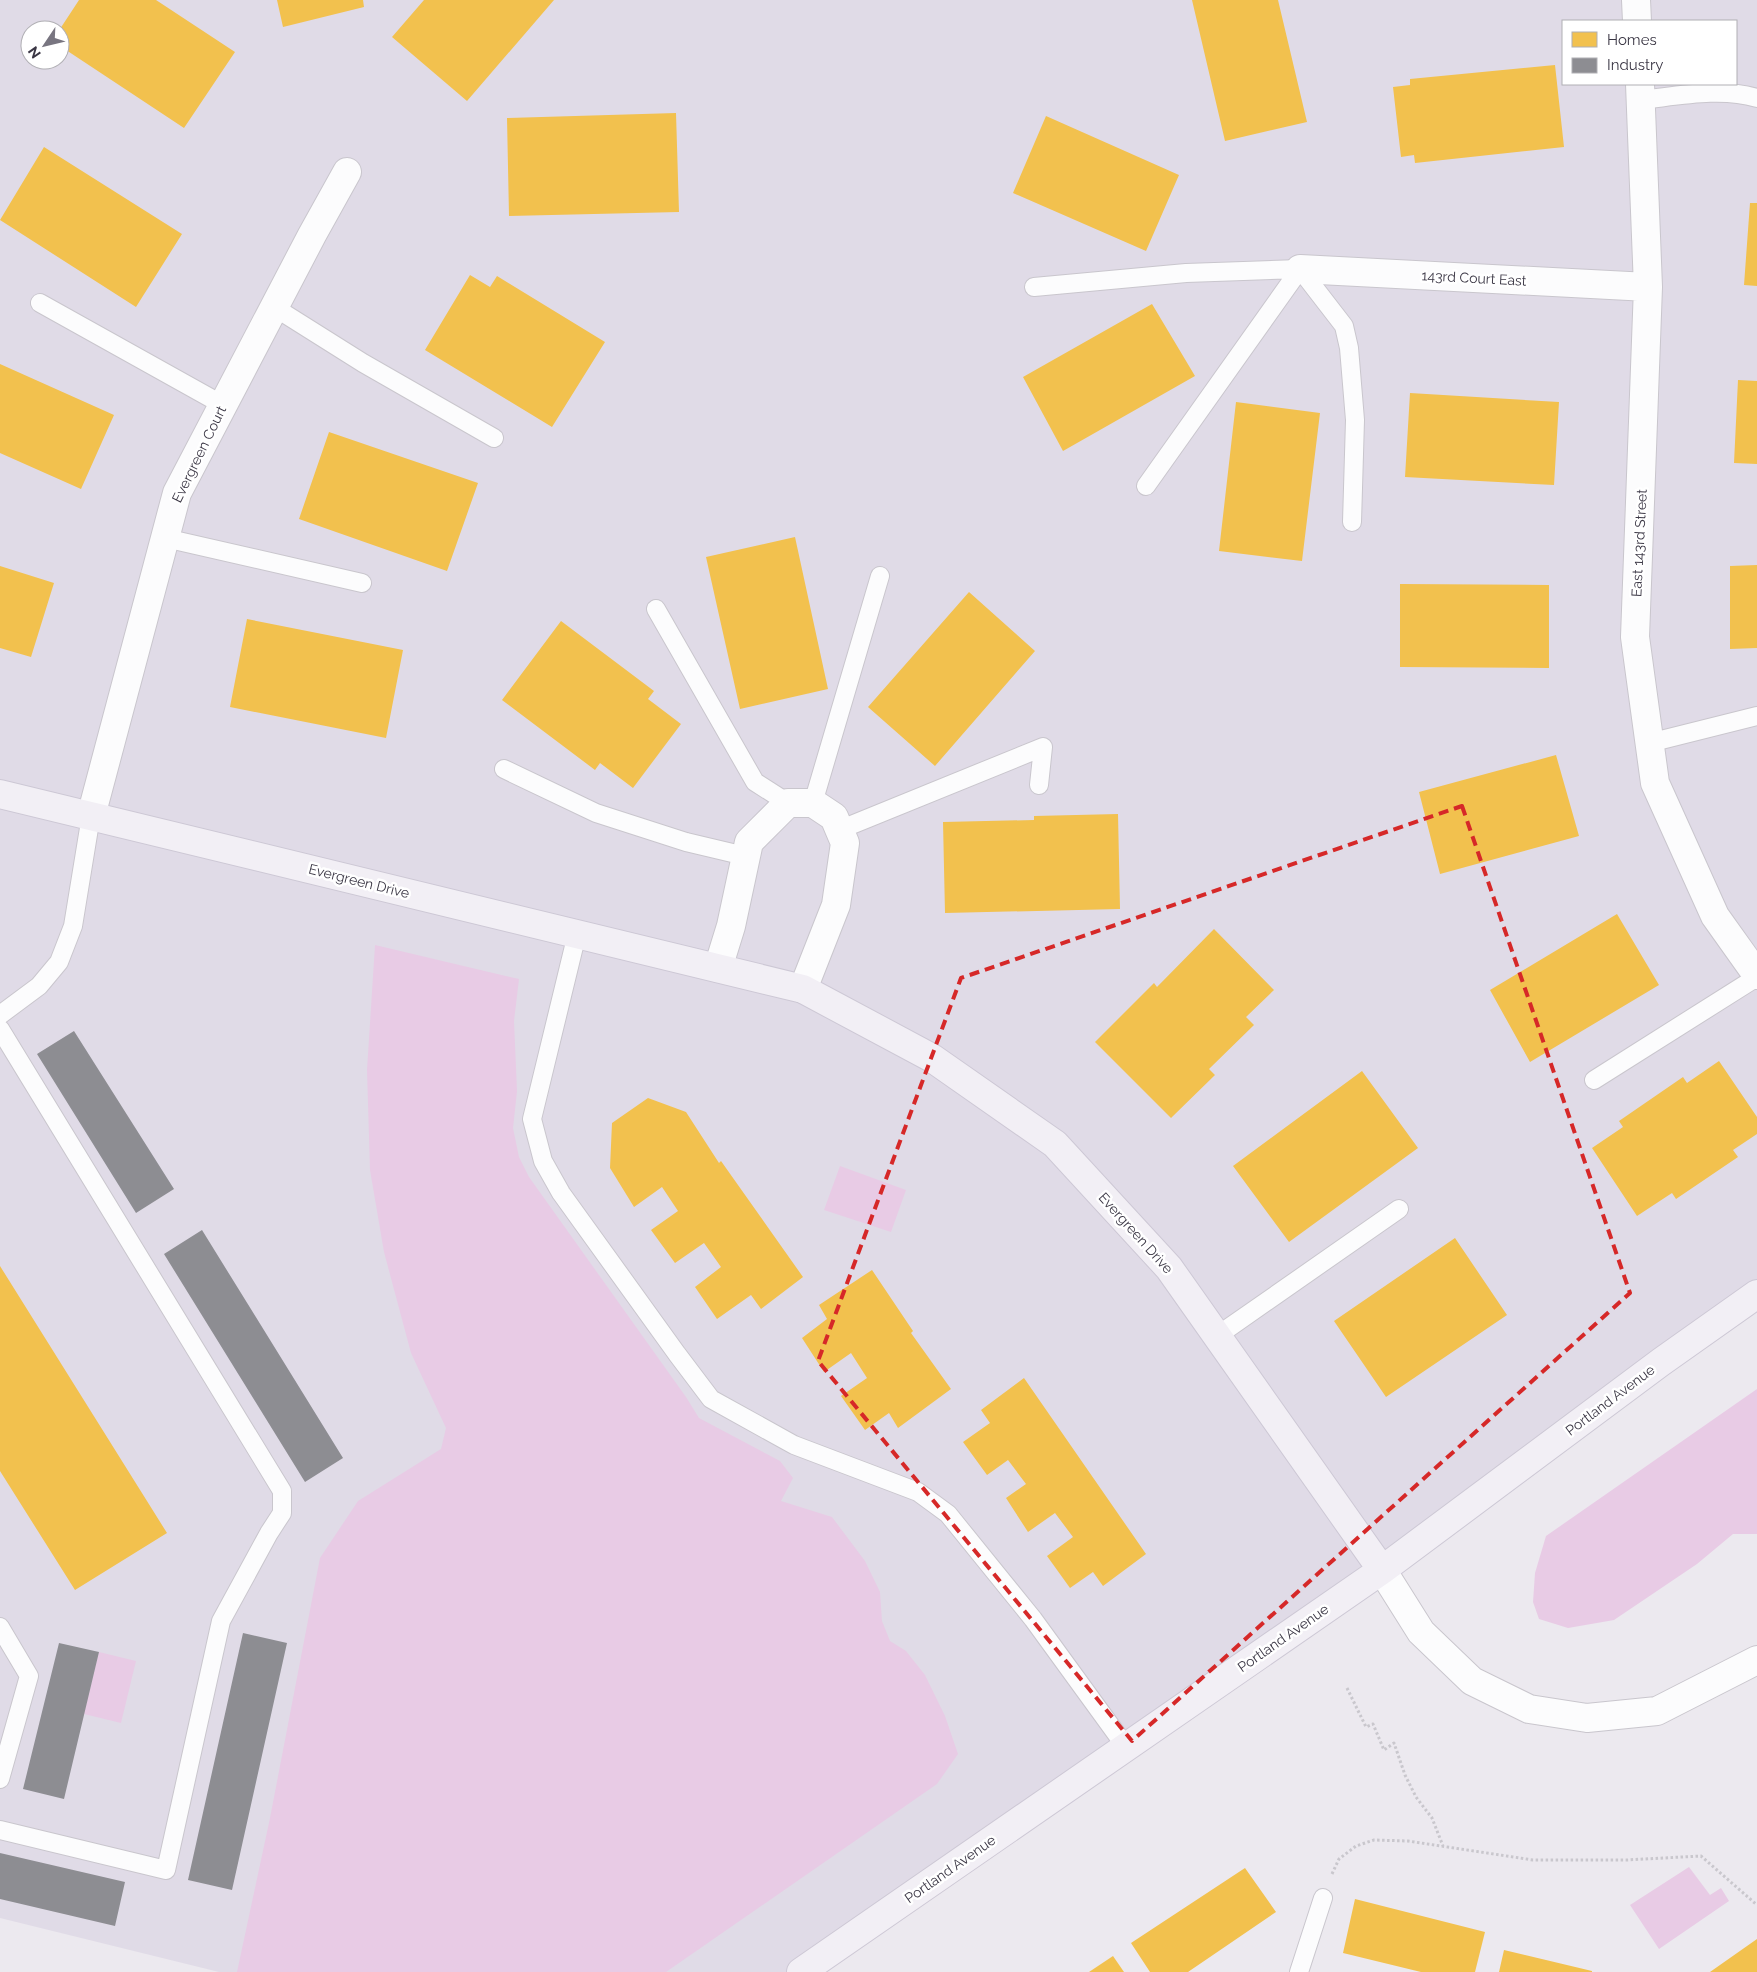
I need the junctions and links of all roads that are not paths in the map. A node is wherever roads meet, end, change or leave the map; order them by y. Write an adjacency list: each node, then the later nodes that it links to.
1 (1636, 0): 2 (street)
2 (1637, 20)
3 (1640, 92): 4 (lane); 8 (street, East 143rd Street)
4 (1757, 98)
5 (347, 172): 10 (street, Evergreen Court)
6 (1300, 269): 7 (lane); 8 (street, 143rd Court East); 13 (lane); 14 (lane)
7 (1034, 287)
8 (1648, 287): 20 (street, East 143rd Street)
9 (40, 303): 11 (lane)
10 (274, 307): 11 (street, Evergreen Court); 12 (lane)
11 (223, 405): 15 (street, Evergreen Court)
12 (494, 438)
13 (1146, 486)
14 (1352, 522)
15 (165, 538): 17 (lane); 25 (street, Evergreen Court)
16 (880, 576): 24 (lane)
17 (362, 583)
18 (656, 609): 24 (lane)
19 (1757, 716): 20 (lane)
20 (1649, 743): 30 (street, East 143rd Street)
21 (504, 769): 27 (lane)
22 (1039, 785): 26 (lane)
23 (0, 794): 25 (street, Evergreen Drive)
24 (800, 803): 26 (street); 27 (street)
25 (91, 816): 28 (street, Evergreen Drive); 32 (lane)
26 (839, 830): 31 (street)
27 (746, 856): 29 (street)
28 (577, 934): 29 (street, Evergreen Drive); 41 (lane)
29 (718, 968): 31 (street, Evergreen Drive)
30 (1757, 976): 34 (lane)
31 (803, 989): 37 (street, Evergreen Drive)
32 (0, 1015)
33 (0, 1029): 43 (lane)
34 (1594, 1080)
35 (1399, 1209): 37 (lane)
36 (1757, 1294): 38 (street, Portland Avenue)
37 (1217, 1336): 38 (street, Evergreen Drive)
38 (1382, 1570): 40 (street); 41 (street, Portland Avenue)
39 (0, 1627): 42 (lane)
40 (1757, 1660)
41 (1126, 1747): 45 (street, Portland Avenue)
42 (0, 1779)
43 (0, 1830)
44 (1322, 1898): 46 (lane)
45 (801, 1972)
46 (1299, 1972)

